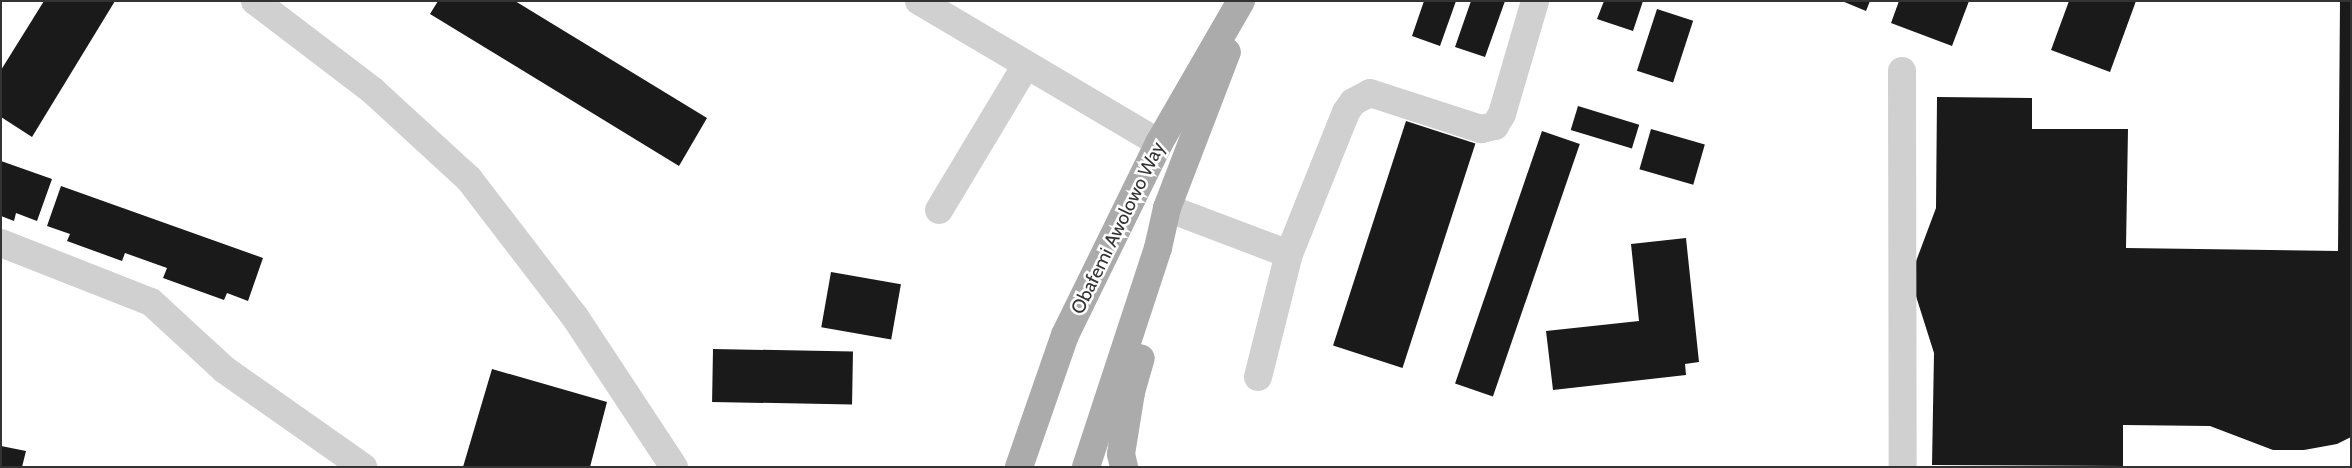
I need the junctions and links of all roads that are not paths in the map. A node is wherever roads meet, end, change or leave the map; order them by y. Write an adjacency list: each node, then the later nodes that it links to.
1 (256, 1): 16 (street)
2 (919, 1): 6 (street)
3 (1241, 1): 8 (main road, Obafemi Awolowo Way)
4 (1247, 1): 9 (main road, Obafemi Awolowo Way)
5 (1535, 1): 13 (street)
6 (1026, 66): 8 (street); 10 (street)
7 (1902, 71): 20 (street)
8 (1159, 143): 17 (main road, Obafemi Awolowo Way)
9 (1167, 208): 12 (main road, Obafemi Awolowo Way); 13 (street)
10 (939, 210)
11 (1, 242): 15 (street)
12 (1158, 248): 18 (main road, Obafemi Awolowo Way); 19 (main road)
13 (1289, 254): 14 (street)
14 (1258, 377)
15 (363, 467)
16 (674, 467)
17 (1020, 467)
18 (1086, 467)
19 (1124, 467)
20 (1903, 467)

